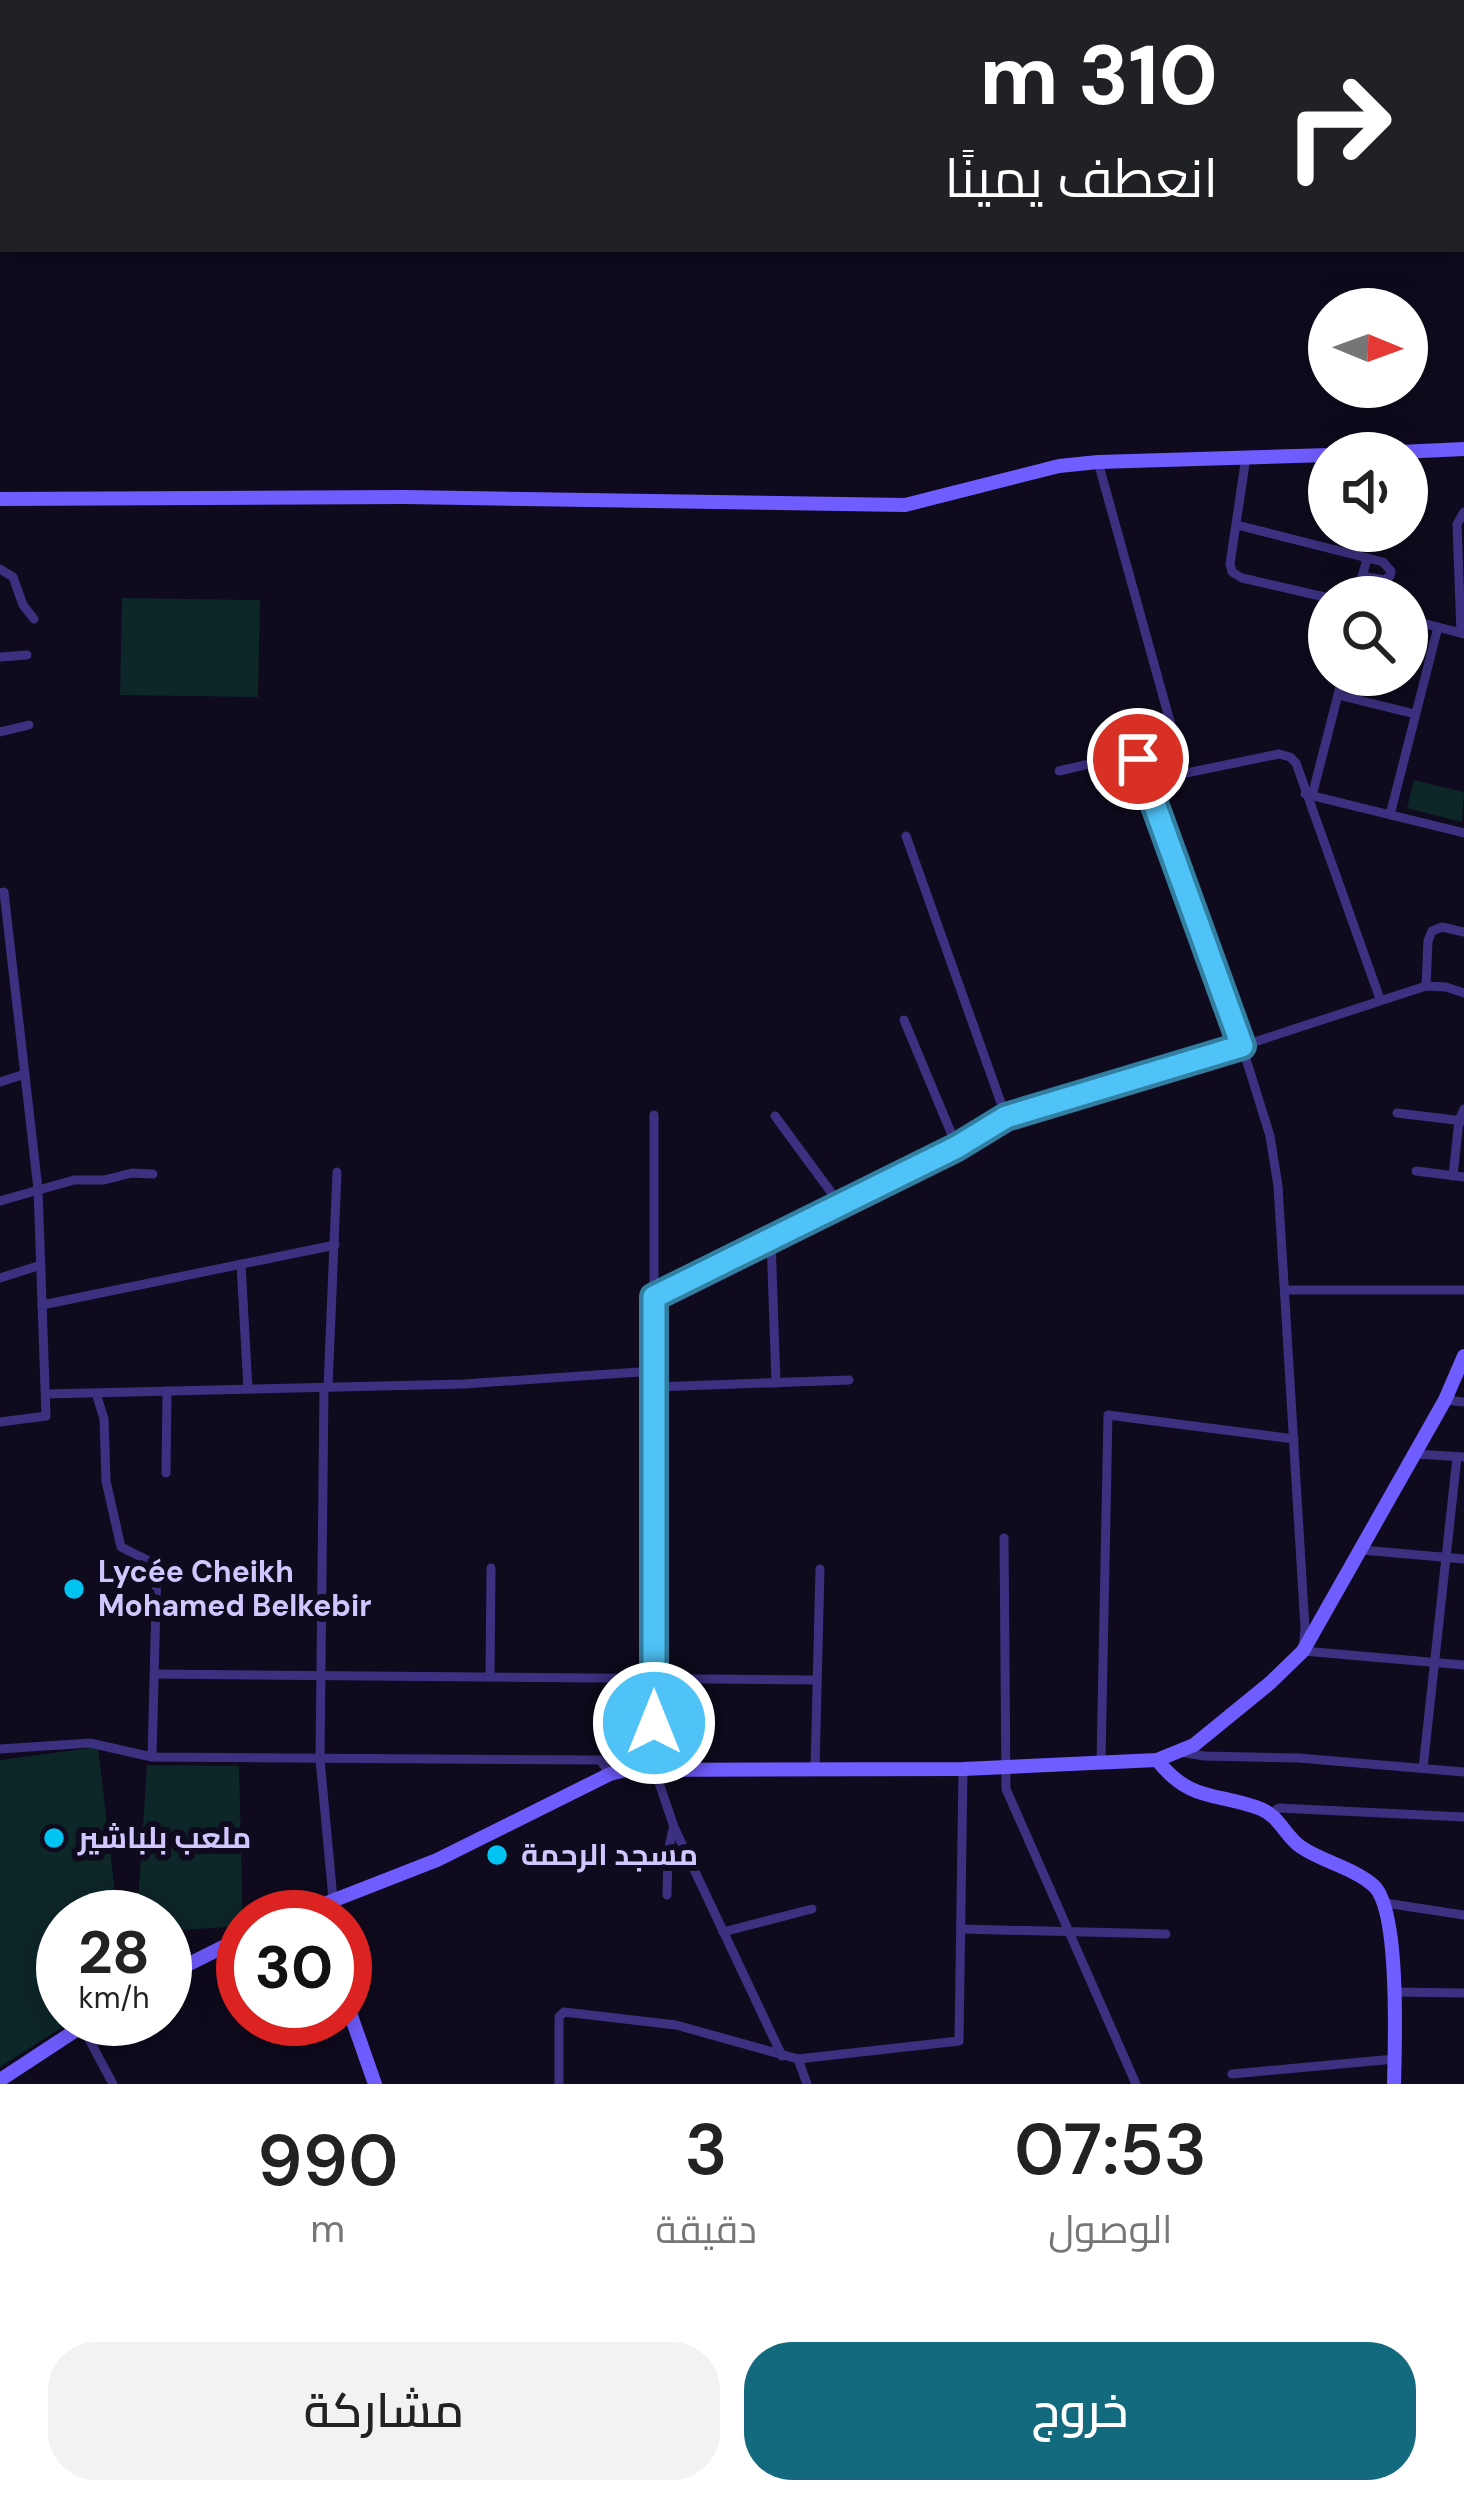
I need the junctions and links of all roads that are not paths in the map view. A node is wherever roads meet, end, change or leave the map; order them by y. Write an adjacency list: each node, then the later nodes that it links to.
1 (1464, 449): 2 (street)
2 (1428, 451)
3 (1308, 456): 4 (street)
4 (1246, 457): 5 (street); 8 (street)
5 (1098, 462): 6 (street); 26 (street)
6 (0, 499)
7 (1464, 512): 17 (street)
8 (1237, 525): 9 (street); 13 (street)
9 (1367, 558): 11 (street); 12 (street)
10 (0, 569): 14 (street)
11 (1362, 576)
12 (1388, 576)
13 (1308, 593)
14 (34, 620)
15 (1428, 624): 16 (street)
16 (1438, 627): 17 (street); 22 (street)
17 (1462, 634)
18 (27, 655): 19 (street)
19 (0, 657)
20 (1337, 696): 28 (street)
21 (1346, 696): 22 (street)
22 (1415, 714): 29 (street)
23 (28, 725): 24 (street)
24 (0, 732)
25 (1059, 771): 27 (street)
26 (1184, 772): 27 (street); 28 (street)
27 (1147, 781): 40 (street)
28 (1309, 795): 29 (street); 38 (street)
29 (1390, 814): 30 (street)
30 (1464, 832)
31 (906, 836): 47 (street)
32 (0, 893): 34 (street)
33 (1464, 932): 36 (street)
34 (13, 966): 35 (street); 41 (street)
35 (0, 970)
36 (1426, 986): 37 (street); 38 (street)
37 (1464, 993)
38 (1379, 999): 40 (street)
39 (904, 1020): 49 (street)
40 (1242, 1046): 47 (street); 62 (street)
41 (25, 1074): 42 (street); 54 (street)
42 (0, 1082)
43 (1464, 1108): 48 (street)
44 (1396, 1113): 48 (street)
45 (654, 1115): 64 (street)
46 (775, 1116): 56 (street)
47 (1006, 1117): 49 (street)
48 (1462, 1120): 53 (street)
49 (957, 1147): 56 (street)
50 (337, 1172): 58 (street)
51 (1417, 1172): 53 (street)
52 (154, 1174): 54 (street)
53 (1458, 1176)
54 (38, 1189): 55 (street); 60 (street)
55 (0, 1201)
56 (839, 1203): 57 (street)
57 (771, 1240): 64 (street); 69 (street)
58 (335, 1245): 59 (street); 70 (street)
59 (241, 1264): 65 (street); 72 (street)
60 (41, 1265): 61 (street); 65 (street)
61 (0, 1278)
62 (1285, 1290): 63 (street); 79 (street)
63 (1464, 1290)
64 (654, 1297): 67 (street)
65 (42, 1305): 75 (street)
66 (1464, 1355): 76 (street)
67 (654, 1371): 70 (street); 71 (street)
68 (849, 1379): 69 (street)
69 (776, 1382): 71 (street)
70 (326, 1388): 72 (street); 93 (street)
71 (654, 1388): 95 (street)
72 (248, 1389): 73 (street)
73 (167, 1391): 74 (street); 82 (street)
74 (96, 1393): 75 (street); 92 (street)
75 (46, 1394): 78 (street)
76 (1445, 1400): 77 (street); 80 (street)
77 (1464, 1402)
78 (0, 1422)
79 (1294, 1439): 89 (street); 102 (street)
80 (1415, 1454): 81 (street); 84 (street)
81 (1461, 1457): 85 (street)
82 (166, 1473)
83 (1004, 1538): 103 (street)
84 (1362, 1550): 85 (street); 89 (street)
85 (1446, 1558): 86 (street); 90 (street)
86 (1464, 1559)
87 (491, 1568): 94 (street)
88 (820, 1569): 96 (street)
89 (1304, 1651): 90 (street); 98 (street)
90 (1434, 1662): 91 (street); 105 (street)
91 (1464, 1665)
92 (154, 1674): 93 (street); 99 (street)
93 (321, 1675): 94 (street); 100 (street)
94 (490, 1677): 95 (street)
95 (654, 1678): 96 (street); 104 (street)
96 (818, 1680): 106 (street)
97 (0, 1749): 99 (street)
98 (1180, 1752): 101 (street); 105 (street)
99 (152, 1757): 100 (street)
100 (320, 1759): 109 (street); 113 (street)
101 (1157, 1760): 102 (street); 110 (street)
102 (1101, 1761): 103 (street)
103 (1004, 1767): 107 (street); 120 (street)
104 (654, 1768): 106 (street); 109 (street); 112 (street)
105 (1423, 1768): 108 (street)
106 (815, 1769): 107 (street)
107 (963, 1769): 119 (street)
108 (1464, 1772)
109 (610, 1774): 114 (street)
110 (1270, 1814): 111 (street); 116 (street)
111 (1464, 1817)
112 (674, 1828): 115 (street); 121 (street)
113 (332, 1890)
114 (357, 1890)
115 (667, 1895)
116 (1384, 1903): 118 (street); 123 (street)
117 (812, 1909): 121 (street)
118 (1464, 1915)
119 (961, 1929): 120 (street); 130 (street)
120 (1067, 1931): 122 (street); 137 (street)
121 (723, 1932): 128 (street)
122 (1166, 1934)
123 (1394, 1992): 124 (street); 129 (street)
124 (1464, 1994)
125 (52, 2046): 132 (street)
126 (97, 2046): 133 (street)
127 (362, 2046): 134 (street)
128 (782, 2056): 130 (street); 135 (street)
129 (1395, 2059): 131 (street); 138 (street)
130 (798, 2060): 136 (street)
131 (1232, 2074)
132 (0, 2080)
133 (113, 2084)
134 (375, 2084)
135 (560, 2084)
136 (806, 2084)
137 (1136, 2084)
138 (1394, 2084)

